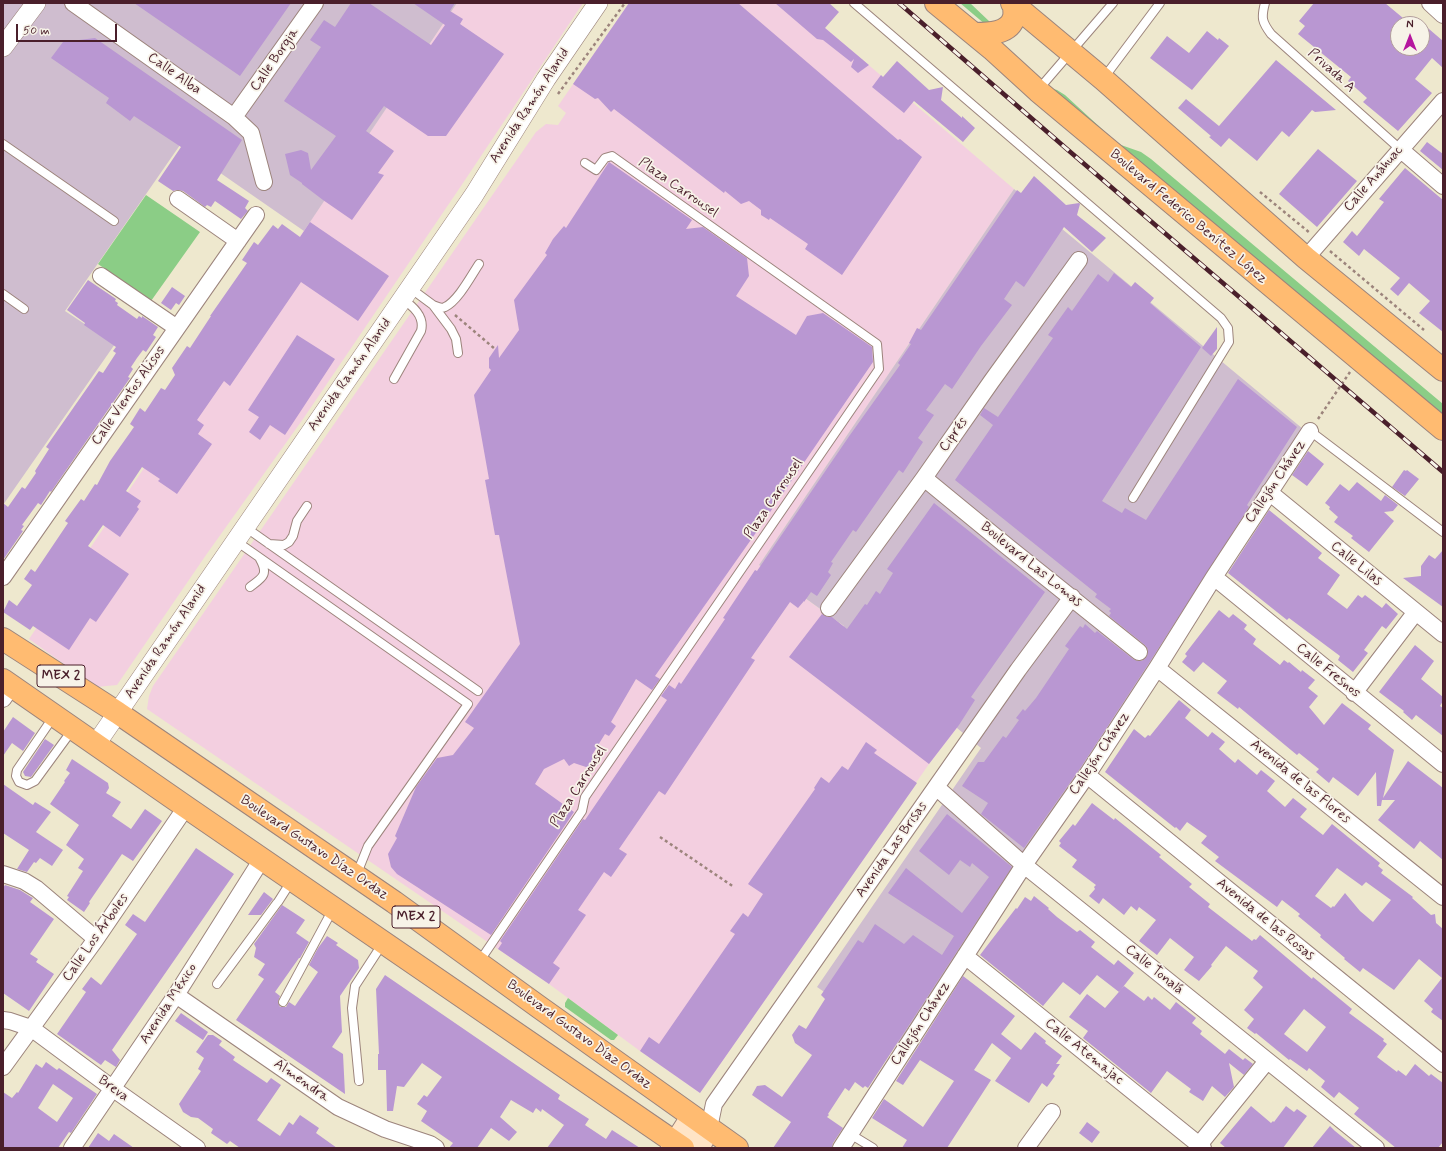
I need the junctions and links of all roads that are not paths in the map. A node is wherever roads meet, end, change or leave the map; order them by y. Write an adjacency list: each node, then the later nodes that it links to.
1 (36, 3): 14 (street)
2 (74, 3): 19 (street, Calle Alba)
3 (315, 3): 19 (street, Calle Borgia)
4 (598, 3): 33 (street, Avenida Ramón Alanid)
5 (854, 3): 45 (lane)
6 (936, 3): 13 (main road, Boulevard Federico Benítez López)
7 (1113, 3): 15 (lane)
8 (1160, 3): 16 (lane)
9 (1266, 3): 21 (lane, Privada A)
10 (1430, 3): 12 (street)
11 (1014, 4): 13 (main road); 15 (main road)
12 (1443, 15)
13 (974, 34): 17 (main road, Boulevard Federico Benítez López)
14 (3, 47)
15 (1071, 53): 16 (main road); 17 (lane)
16 (1103, 79): 29 (main road)
17 (1038, 91): 41 (main road, Boulevard Federico Benítez López)
18 (1443, 101): 21 (street, Calle Anáhuac)
19 (234, 117): 23 (street, Calle Alba)
20 (3, 144): 27 (lane)
21 (1400, 150): 24 (street); 29 (street, Calle Anáhuac)
22 (585, 163): 82 (lane, Plaza Carrousel)
23 (264, 182)
24 (1443, 186)
25 (178, 199): 28 (street)
26 (256, 215): 28 (street, Calle Vientos Alisos)
27 (114, 220)
28 (238, 241): 37 (street, Calle Vientos Alisos)
29 (1306, 258): 39 (main road)
30 (1079, 260): 43 (street, Ciprés)
31 (479, 264): 35 (lane)
32 (101, 276): 37 (street)
33 (406, 293): 35 (lane); 40 (lane); 48 (street, Avenida Ramón Alanid)
34 (3, 294): 36 (lane)
35 (433, 306): 38 (lane)
36 (24, 309)
37 (177, 328): 51 (street, Calle Vientos Alisos)
38 (458, 353)
39 (1443, 370)
40 (394, 379)
41 (1443, 429)
42 (1310, 432): 44 (street, Callejón Chávez); 47 (lane)
43 (924, 478): 54 (street, Boulevard Las Lomas); 55 (street, Ciprés)
44 (1269, 492): 52 (street, Callejón Chávez); 56 (street, Calle Lilas)
45 (1133, 498)
46 (307, 506): 49 (lane)
47 (1443, 532)
48 (240, 534): 49 (lane); 50 (lane); 64 (street, Avenida Ramón Alanid)
49 (268, 544): 62 (lane)
50 (258, 557): 53 (lane); 75 (lane)
51 (3, 577)
52 (1214, 577): 60 (street, Callejón Chávez); 63 (street, Calle Fresnos)
53 (250, 587)
54 (1072, 597): 59 (street, Boulevard Las Lomas); 70 (street, Avenida Las Brisas)
55 (829, 608)
56 (1415, 613): 57 (street, Calle Lilas); 63 (street)
57 (1443, 634)
58 (3, 639): 64 (main road, Boulevard Gustavo Díaz Ordaz / MEX 2)
59 (1139, 652)
60 (1157, 668): 69 (street, Callejón Chávez); 77 (street, Avenida de las Flores)
61 (6, 688): 65 (main road, MEX 2)
62 (478, 691)
63 (1354, 693): 68 (street, Calle Fresnos)
64 (118, 713): 67 (street, Avenida Ramón Alanid); 75 (main road, Boulevard Gustavo Díaz Ordaz / MEX 2)
65 (54, 716): 66 (main road, MEX 2); 66 (lane)
66 (73, 729): 67 (main road, MEX 2)
67 (96, 744): 71 (main road, MEX 2)
68 (1443, 764)
69 (1086, 775): 73 (street, Callejón Chávez); 88 (street, Avenida de las Rosas)
70 (936, 787): 73 (street, Calle Tonalá); 94 (street, Avenida Las Brisas)
71 (186, 807): 72 (main road, MEX 2); 79 (street, Calle Los Árboles)
72 (262, 858): 76 (main road, MEX 2); 84 (street, Avenida México)
73 (1024, 865): 81 (street, Callejón Chávez); 89 (street, Calle Tonalá)
74 (3, 874): 79 (street)
75 (356, 876): 82 (main road, Boulevard Gustavo Díaz Ordaz / MEX 2)
76 (293, 880): 78 (main road, MEX 2); 83 (lane)
77 (1443, 897)
78 (333, 908): 80 (main road, MEX 2); 85 (lane)
79 (96, 939): 87 (street, Calle Los Árboles)
80 (383, 942): 91 (lane); 96 (main road, MEX 2)
81 (965, 956): 95 (street, Callejón Chávez); 97 (street, Calle Atemajac)
82 (478, 962): 94 (main road, Boulevard Gustavo Díaz Ordaz / MEX 2)
83 (217, 984)
84 (176, 995): 92 (street, Avenida México); 100 (street, Almendra)
85 (283, 1002)
86 (3, 1020): 87 (street, Breva)
87 (31, 1028): 90 (street, Calle Los Árboles); 92 (street, Breva)
88 (1440, 1057)
89 (1267, 1061): 97 (street); 106 (street, Calle Tonalá)
90 (3, 1067)
91 (359, 1081)
92 (112, 1088): 98 (street, Avenida México); 99 (street, Breva)
93 (1052, 1112): 105 (street)
94 (700, 1123): 96 (main road); 101 (main road); 102 (main road, Boulevard Gustavo Díaz Ordaz / MEX 2)
95 (850, 1134): 103 (street, Callejón Chávez); 104 (lane)
96 (677, 1146)
97 (1201, 1146)
98 (72, 1148)
99 (197, 1148)
100 (436, 1148)
101 (698, 1148)
102 (738, 1148)
103 (841, 1148)
104 (873, 1148)
105 (1026, 1148)
106 (1376, 1148)

